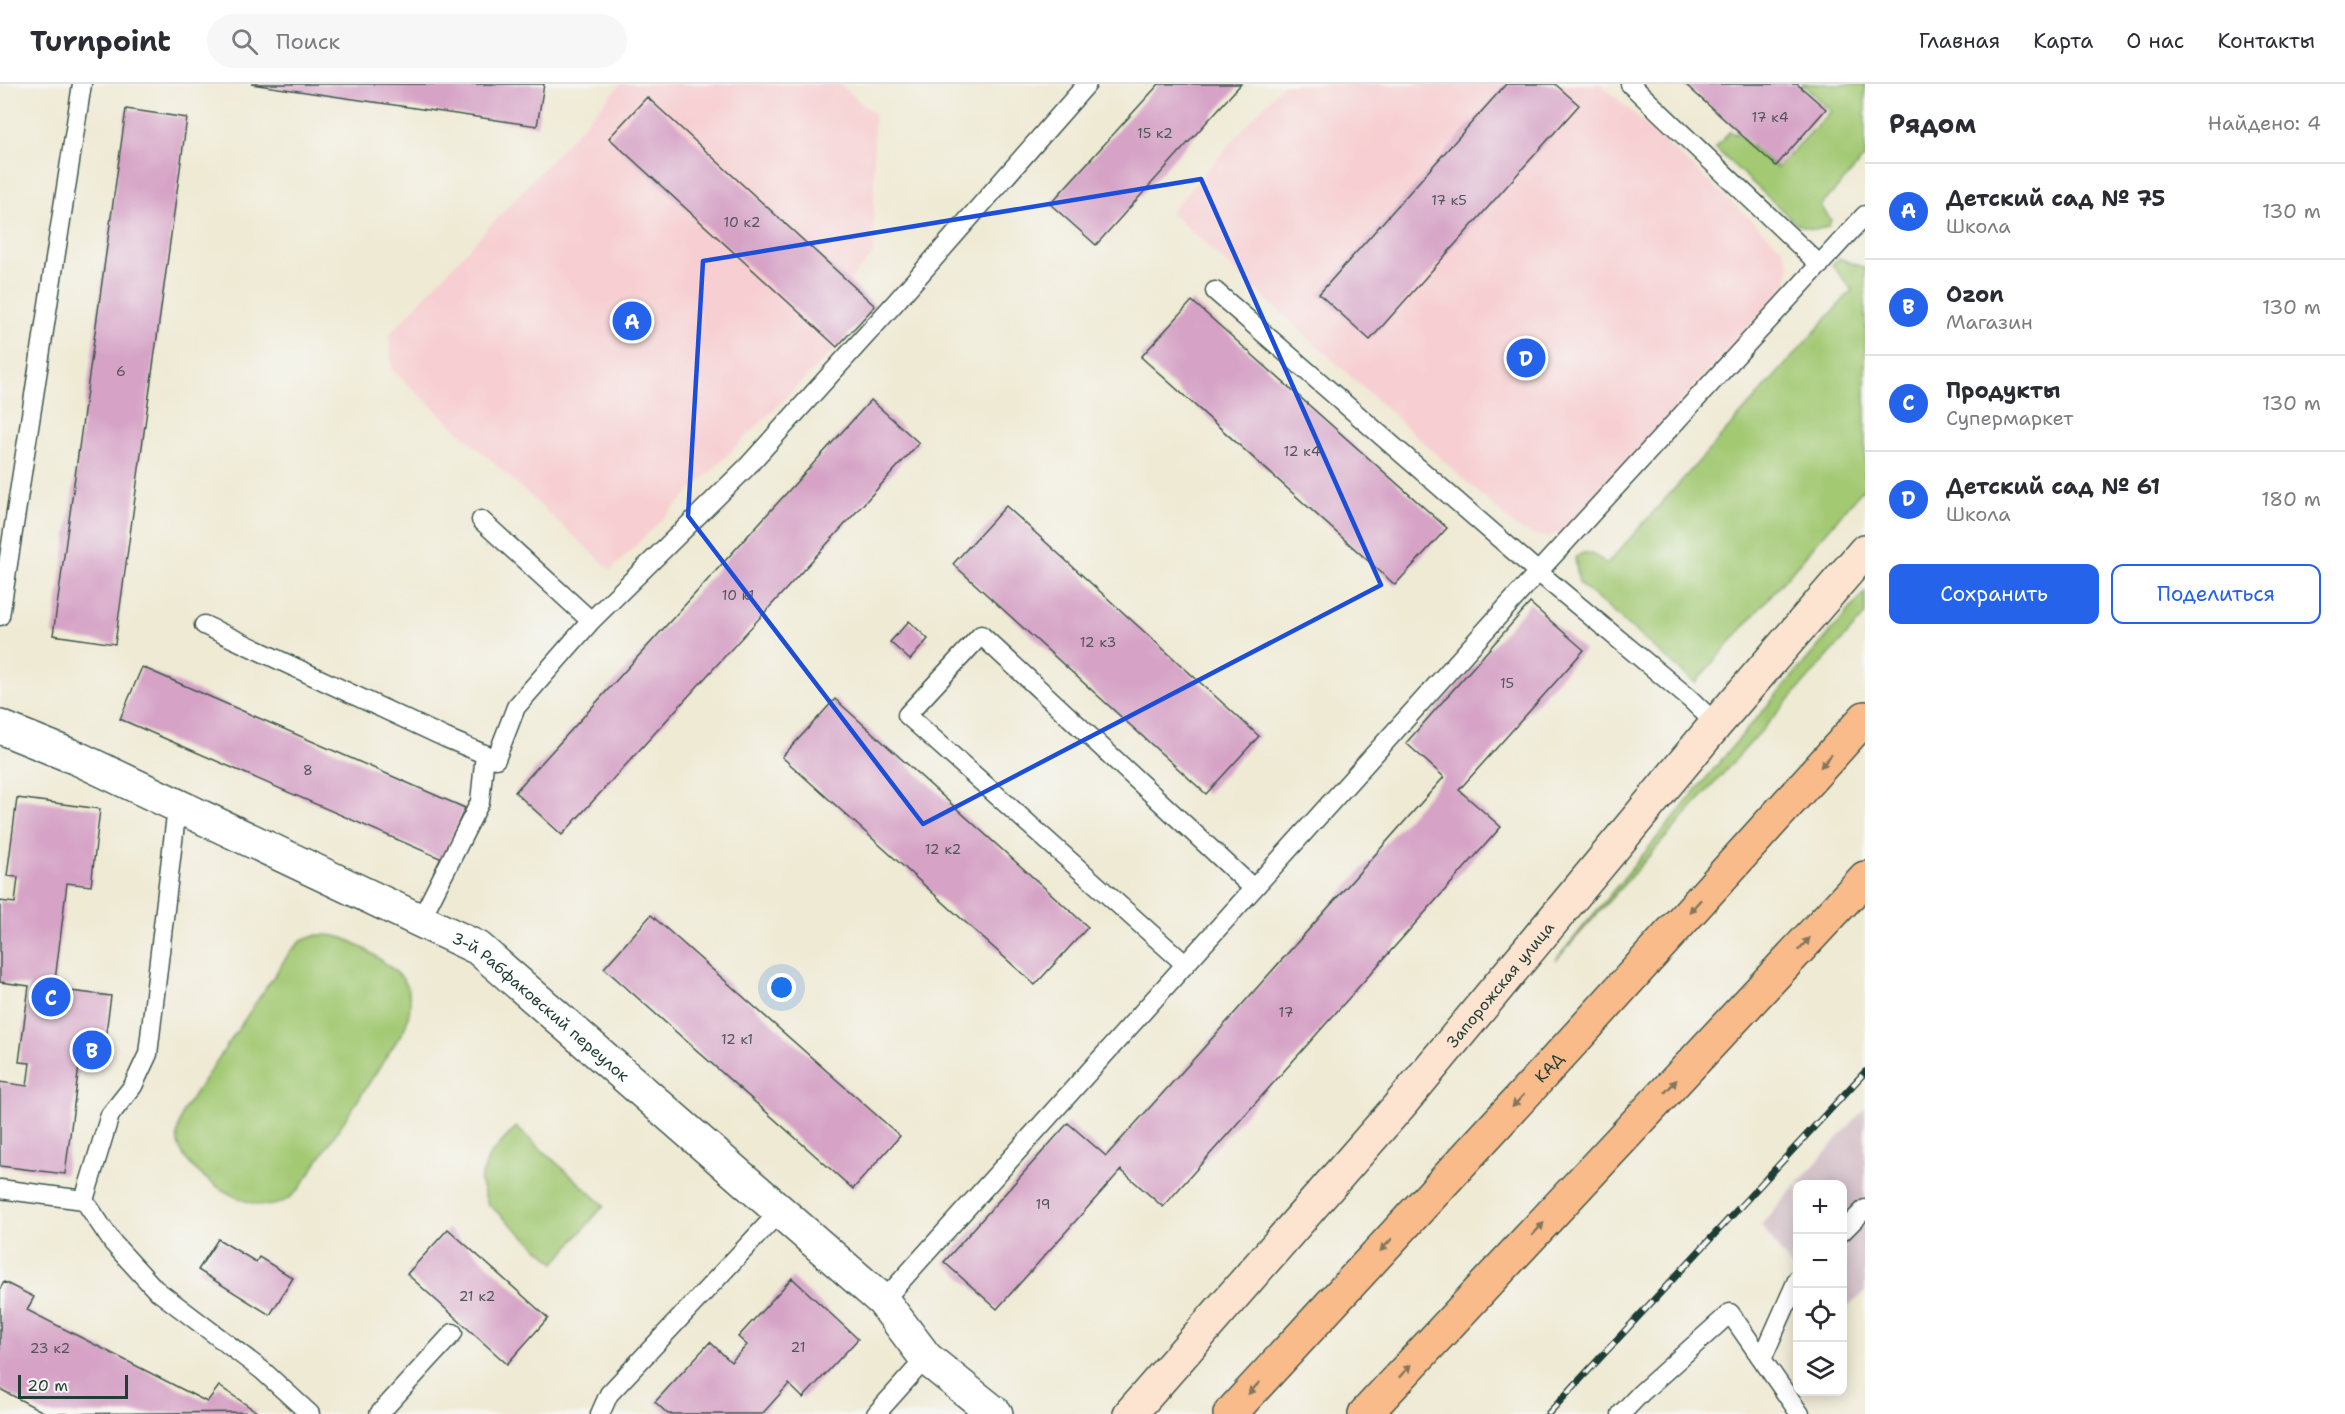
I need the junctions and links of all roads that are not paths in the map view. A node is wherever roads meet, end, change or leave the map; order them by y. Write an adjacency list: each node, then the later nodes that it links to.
1 (82, 84): 10 (lane)
2 (1087, 84): 11 (lane)
3 (1630, 84): 5 (lane)
4 (1865, 215): 5 (lane)
5 (1820, 265): 9 (lane)
6 (1215, 291): 9 (lane)
7 (481, 519): 11 (lane)
8 (1865, 551): 14 (street, Запорожская улица)
9 (1538, 572): 14 (lane); 19 (lane)
10 (0, 616)
11 (591, 621): 16 (lane)
12 (204, 626): 16 (lane)
13 (1865, 718): 38 (highway, КАД, one-way to 38)
14 (1716, 724): 37 (street, Запорожская улица)
15 (0, 727): 17 (street, 3-й Рабфаковский переулок)
16 (485, 754): 20 (lane)
17 (177, 807): 20 (street, 3-й Рабфаковский переулок); 23 (lane)
18 (1865, 878): 39 (highway, one-way to 18)
19 (1253, 888): 21 (lane); 21 (lane)
20 (420, 921): 25 (street, 3-й Рабфаковский переулок)
21 (1185, 964): 28 (lane)
22 (0, 1189): 23 (lane)
23 (84, 1200): 32 (lane)
24 (1865, 1209): 26 (lane)
25 (779, 1212): 28 (street, 3-й Рабфаковский переулок); 34 (lane)
26 (1847, 1227)
27 (1793, 1287): 31 (lane)
28 (883, 1301): 30 (street, 3-й Рабфаковский переулок)
29 (453, 1333): 33 (lane)
30 (926, 1358): 35 (lane); 36 (street, 3-й Рабфаковский переулок)
31 (1762, 1359): 40 (lane); 41 (lane)
32 (310, 1414)
33 (379, 1414)
34 (600, 1414)
35 (876, 1414)
36 (996, 1414)
37 (1130, 1414)
38 (1230, 1414)
39 (1365, 1414)
40 (1621, 1414)
41 (1800, 1414)

